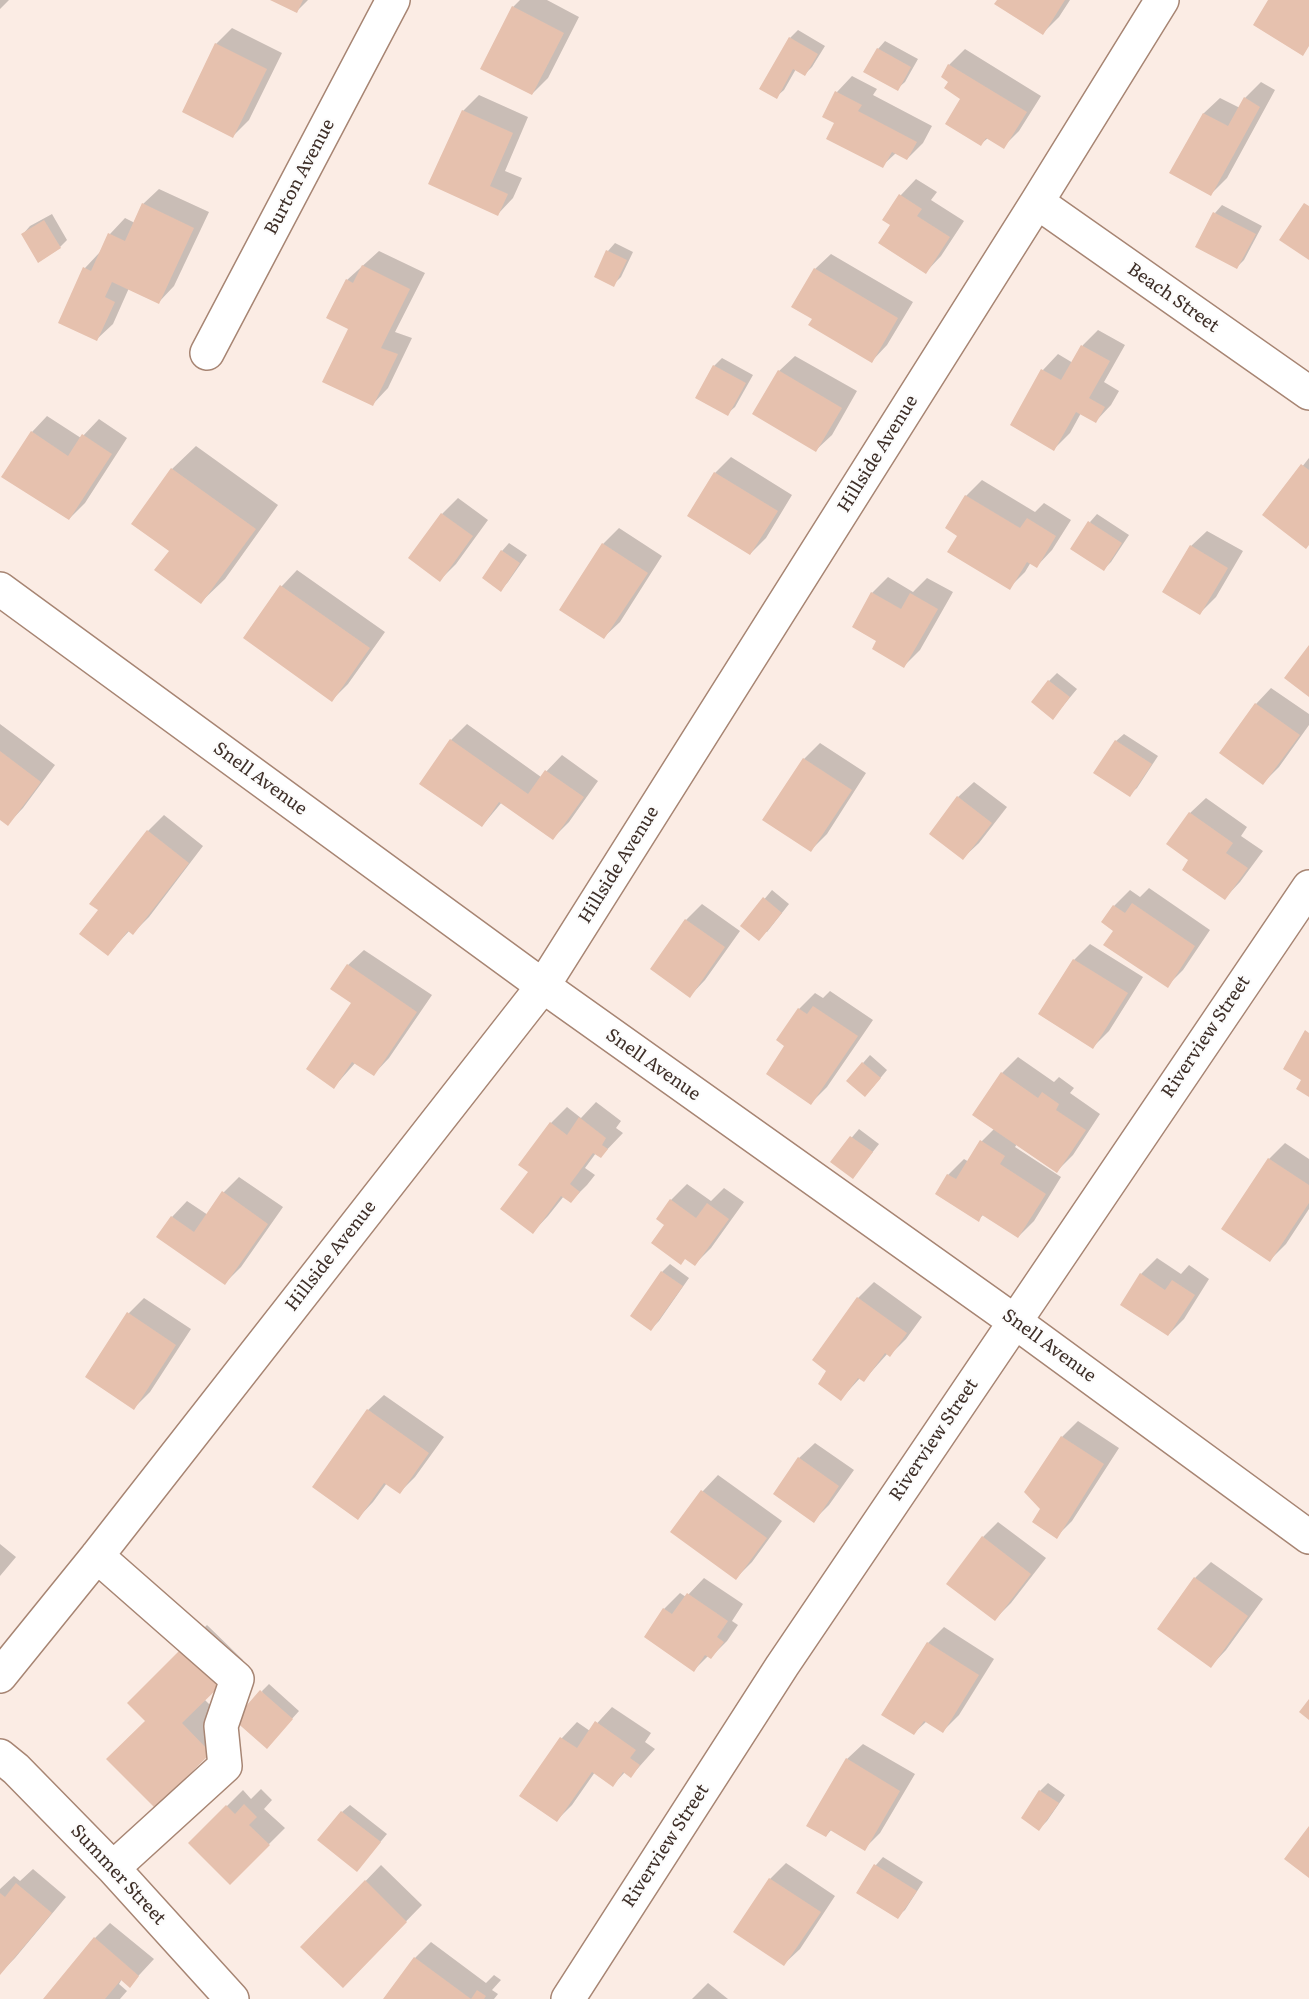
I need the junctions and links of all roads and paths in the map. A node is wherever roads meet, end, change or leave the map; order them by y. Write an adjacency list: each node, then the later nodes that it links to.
1 (393, 0): 4 (street, Burton Avenue)
2 (1162, 0): 3 (street, Hillside Avenue)
3 (1037, 202): 5 (street, Beach Street); 8 (street, Hillside Avenue)
4 (207, 354)
5 (1309, 393)
6 (0, 590): 8 (street, Snell Avenue)
7 (1309, 887): 9 (street, Riverview Street)
8 (543, 986): 9 (street, Snell Avenue); 11 (street, Hillside Avenue)
9 (1014, 1321): 10 (street, Snell Avenue); 16 (street, Riverview Street)
10 (1309, 1537)
11 (97, 1556): 12 (street, Hillside Avenue); 14 (street)
12 (0, 1676)
13 (0, 1756): 14 (street, Summer Street)
14 (113, 1868): 15 (street, Summer Street)
15 (214, 1992)
16 (568, 1999)

